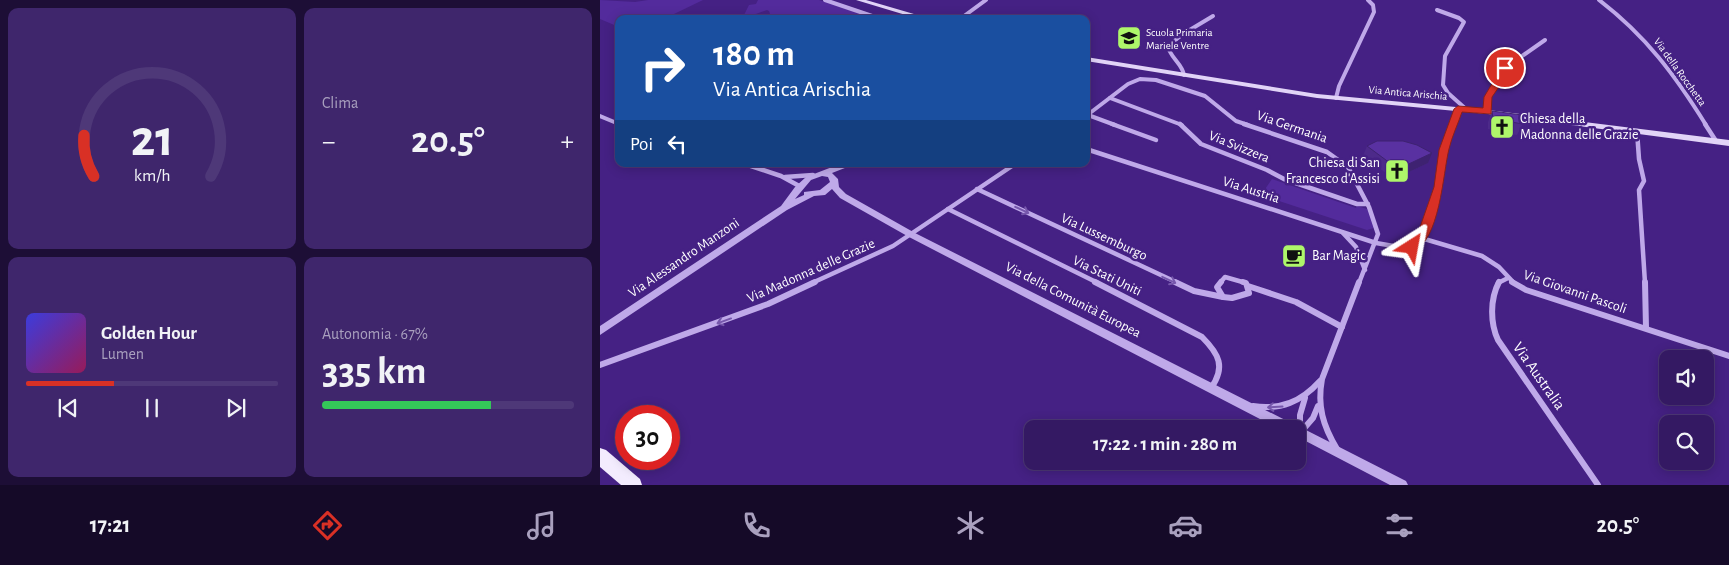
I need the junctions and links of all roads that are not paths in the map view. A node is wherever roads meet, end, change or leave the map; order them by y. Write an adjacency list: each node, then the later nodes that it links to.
1 (825, 0): 7 (street)
2 (858, 0): 8 (main road)
3 (986, 0): 9 (street)
4 (1368, 0): 19 (street)
5 (1599, 0): 28 (street, Via della Rocchetta)
6 (1437, 10): 20 (street)
7 (869, 15)
8 (913, 15)
9 (965, 15)
10 (1213, 16): 15 (street)
11 (1545, 40): 21 (street)
12 (1090, 59): 13 (main road, Via Antica Arischia)
13 (1158, 70): 14 (main road, Via Antica Arischia); 16 (street)
14 (1169, 72): 15 (main road, Via Antica Arischia); 17 (street)
15 (1184, 75): 19 (main road, Via Antica Arischia)
16 (1152, 80): 17 (street, Via Germania); 18 (street)
17 (1164, 82): 42 (street, Via Germania)
18 (1110, 98): 22 (street); 42 (street, Via Svizzera)
19 (1336, 98): 20 (main road, Via Antica Arischia)
20 (1462, 109): 21 (main road, Via Antica Arischia); 47 (street)
21 (1488, 112): 26 (main road, Via Antica Arischia)
22 (1090, 114)
23 (600, 116): 25 (street)
24 (1090, 117): 27 (street)
25 (615, 122)
26 (1637, 131): 28 (main road, Via Antica Arischia); 56 (street)
27 (1156, 140)
28 (1716, 141): 29 (main road, Via Antica Arischia)
29 (1729, 143)
30 (1090, 150): 45 (street, Via Austria)
31 (754, 167): 36 (street)
32 (839, 167): 35 (street)
33 (845, 167): 37 (street)
34 (1011, 167): 39 (street, Via Madonna delle Grazie)
35 (817, 175): 36 (street); 37 (street); 38 (street, Via Alessandro Manzoni)
36 (781, 176): 38 (street)
37 (834, 182): 40 (street, Via Alessandro Manzoni); 41 (street, Via della Comunità Europea)
38 (801, 187): 40 (street); 43 (street, Via Alessandro Manzoni)
39 (978, 189): 44 (street, Via Madonna delle Grazie); 54 (street, Via Lussemburgo, one-way to 54)
40 (815, 194): 41 (street, Via della Comunità Europea); 43 (street, Via Alessandro Manzoni)
41 (843, 196): 46 (street, Via della Comunità Europea)
42 (1368, 204): 48 (street, Via Germania)
43 (784, 208): 57 (street, Via Alessandro Manzoni)
44 (948, 209): 46 (street, Via Madonna delle Grazie); 61 (street, Via Stati Uniti)
45 (1342, 232): 48 (street, Via Austria); 49 (street)
46 (912, 235): 59 (street, Via Madonna delle Grazie, one-way to 59); 61 (street, Via della Comunità Europea)
47 (1420, 238): 48 (street, Via Austria); 50 (street, Via Giovanni Pascoli)
48 (1376, 243): 49 (street, Via Germania)
49 (1365, 270): 55 (street, Via Germania)
50 (1508, 278): 56 (street, Via Giovanni Pascoli); 73 (street, Via Australia)
51 (1248, 286): 52 (street, Via Lussemburgo); 53 (street); 54 (street, Via Lussemburgo)
52 (1264, 292): 53 (street, Via Lussemburgo); 55 (street, Via Lussemburgo)
53 (1246, 295): 54 (street, Via Lussemburgo)
54 (1223, 297)
55 (1342, 327): 60 (street, Via Germania)
56 (1646, 328): 58 (street, Via Giovanni Pascoli)
57 (600, 331)
58 (1729, 356)
59 (600, 365)
60 (1322, 379): 62 (street, Via Germania); 63 (street, Via Germania)
61 (1211, 388): 64 (street, Via della Comunità Europea)
62 (1306, 396): 64 (street, Via Germania, one-way to 64); 66 (street)
63 (1319, 403): 67 (street, Via Germania); 69 (street, Via Germania)
64 (1241, 404): 65 (street, Via della Comunità Europea)
65 (1272, 420)
66 (1298, 420)
67 (1306, 424)
68 (1306, 437): 69 (street, Via della Comunità Europea)
69 (1339, 453): 72 (street, Via della Comunità Europea)
70 (600, 456): 71 (main road)
71 (634, 485)
72 (1402, 485)
73 (1598, 485)

